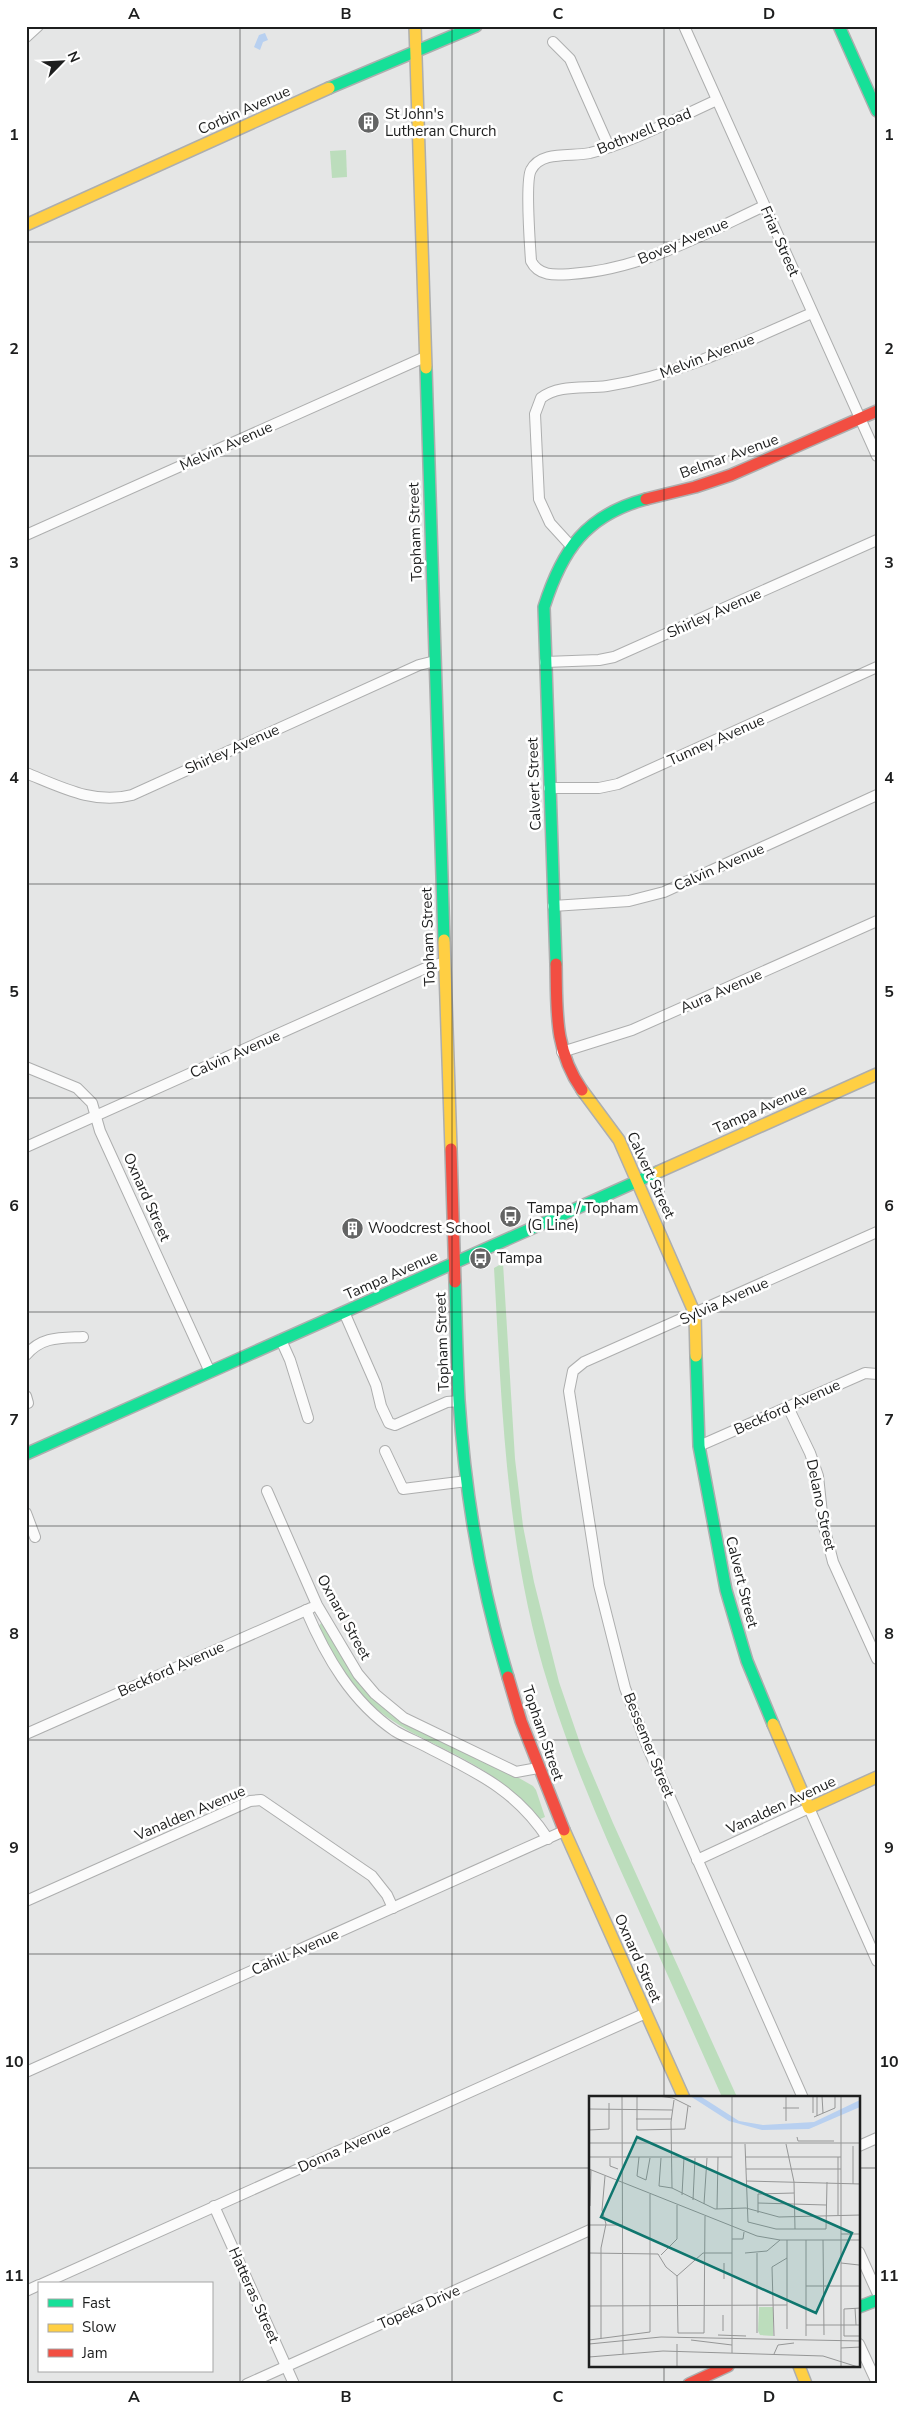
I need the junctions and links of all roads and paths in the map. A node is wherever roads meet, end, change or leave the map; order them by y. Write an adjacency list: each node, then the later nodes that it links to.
1 (38, 26): 6 (street)
2 (415, 26): 8 (main road, Topham Street)
3 (476, 26): 8 (main road, Corbin Avenue)
4 (684, 26): 9 (street, Friar Street)
5 (839, 26): 10 (main road)
6 (26, 37)
7 (553, 42): 11 (street)
8 (416, 52): 13 (main road, Corbin Avenue); 16 (main road, Topham Street)
9 (718, 100): 11 (street, Bothwell Road); 12 (street, Friar Street)
10 (877, 111)
11 (609, 147): 14 (street, Bothwell Road)
12 (764, 206): 14 (street, Bovey Avenue); 15 (street, Friar Street)
13 (26, 225)
14 (541, 273)
15 (812, 313): 18 (street, Friar Street); 22 (street, Melvin Avenue)
16 (425, 357): 20 (street, Melvin Avenue); 23 (main road, Topham Street)
17 (877, 411): 18 (main road, Belmar Avenue)
18 (860, 418): 19 (street, Friar Street); 22 (main road, Belmar Avenue)
19 (877, 456)
20 (26, 535)
21 (877, 540): 24 (street, Shirley Avenue)
22 (571, 546): 24 (main road, Calvert Street)
23 (435, 662): 26 (street, Shirley Avenue); 31 (main road, Topham Street)
24 (545, 662): 27 (main road, Calvert Street)
25 (877, 668): 27 (street, Tunney Avenue)
26 (26, 773)
27 (549, 788): 29 (main road, Calvert Street)
28 (877, 795): 29 (street, Calvin Avenue)
29 (553, 906): 32 (main road, Calvert Street)
30 (877, 921): 32 (street, Aura Avenue)
31 (444, 963): 35 (street, Calvin Avenue); 39 (main road, Topham Street)
32 (562, 1052): 37 (main road, Calvert Street)
33 (26, 1067): 35 (street, Oxnard Street)
34 (877, 1074): 37 (main road, Tampa Avenue)
35 (97, 1114): 36 (street, Calvin Avenue); 46 (street, Oxnard Street)
36 (26, 1147)
37 (637, 1182): 39 (main road, Tampa Avenue); 41 (main road, Calvert Street)
38 (877, 1232): 41 (street, Sylvia Avenue)
39 (454, 1263): 40 (main road, Tampa Avenue); 48 (main road, Topham Street)
40 (344, 1312): 43 (main road, Tampa Avenue); 48 (street)
41 (695, 1314): 45 (street, Sylvia Avenue); 51 (main road, Calvert Street)
42 (83, 1337): 44 (street)
43 (282, 1340): 46 (main road, Tampa Avenue); 50 (street)
44 (26, 1355)
45 (573, 1371): 67 (street, Bessemer Street)
46 (210, 1372): 53 (main road, Tampa Avenue)
47 (877, 1374): 49 (street, Beckford Avenue)
48 (459, 1401): 54 (main road, Topham Street)
49 (788, 1407): 51 (street, Beckford Avenue); 60 (street, Delano Street)
50 (308, 1418)
51 (699, 1446): 64 (main road, Calvert Street)
52 (385, 1451): 54 (street)
53 (26, 1454)
54 (467, 1482): 62 (main road, Topham Street)
55 (267, 1491): 58 (street, Oxnard Street)
56 (26, 1513): 57 (street)
57 (35, 1537)
58 (317, 1606): 59 (street, Beckford Avenue); 62 (street, Oxnard Street)
59 (306, 1610): 61 (street, Beckford Avenue); 66 (street, Oxnard Street)
60 (877, 1659)
61 (26, 1734)
62 (538, 1768): 65 (main road, Topham Street)
63 (877, 1778): 64 (main road, Vanalden Avenue)
64 (809, 1808): 67 (street, Vanalden Avenue); 70 (street, Calvert Street)
65 (564, 1832): 66 (street, Cahill Avenue); 71 (main road, Oxnard Street)
66 (548, 1839): 69 (street, Cahill Avenue)
67 (697, 1860): 74 (street, Bessemer Street)
68 (26, 1901): 69 (street, Vanalden Avenue)
69 (393, 1908): 72 (street, Cahill Avenue)
70 (877, 1961)
71 (646, 2013): 73 (main road, Oxnard Street); 77 (street, Donna Avenue)
72 (26, 2072)
73 (683, 2096)
74 (802, 2096)
75 (877, 2138): 76 (street)
76 (860, 2146)
77 (214, 2206): 80 (street, Donna Avenue); 87 (street, Hatteras Street)
78 (589, 2230): 87 (street, Topeka Drive)
79 (860, 2254): 83 (street)
80 (44, 2282)
81 (38, 2285): 82 (street, Donna Avenue)
82 (26, 2291)
83 (877, 2292)
84 (877, 2300): 85 (main road)
85 (860, 2307)
86 (860, 2346): 90 (street)
87 (286, 2366): 91 (street, Topeka Drive); 92 (street, Hatteras Street)
88 (724, 2368): 93 (main road)
89 (800, 2368): 94 (main road)
90 (877, 2383)
91 (247, 2384)
92 (294, 2384)
93 (689, 2384)
94 (806, 2384)

